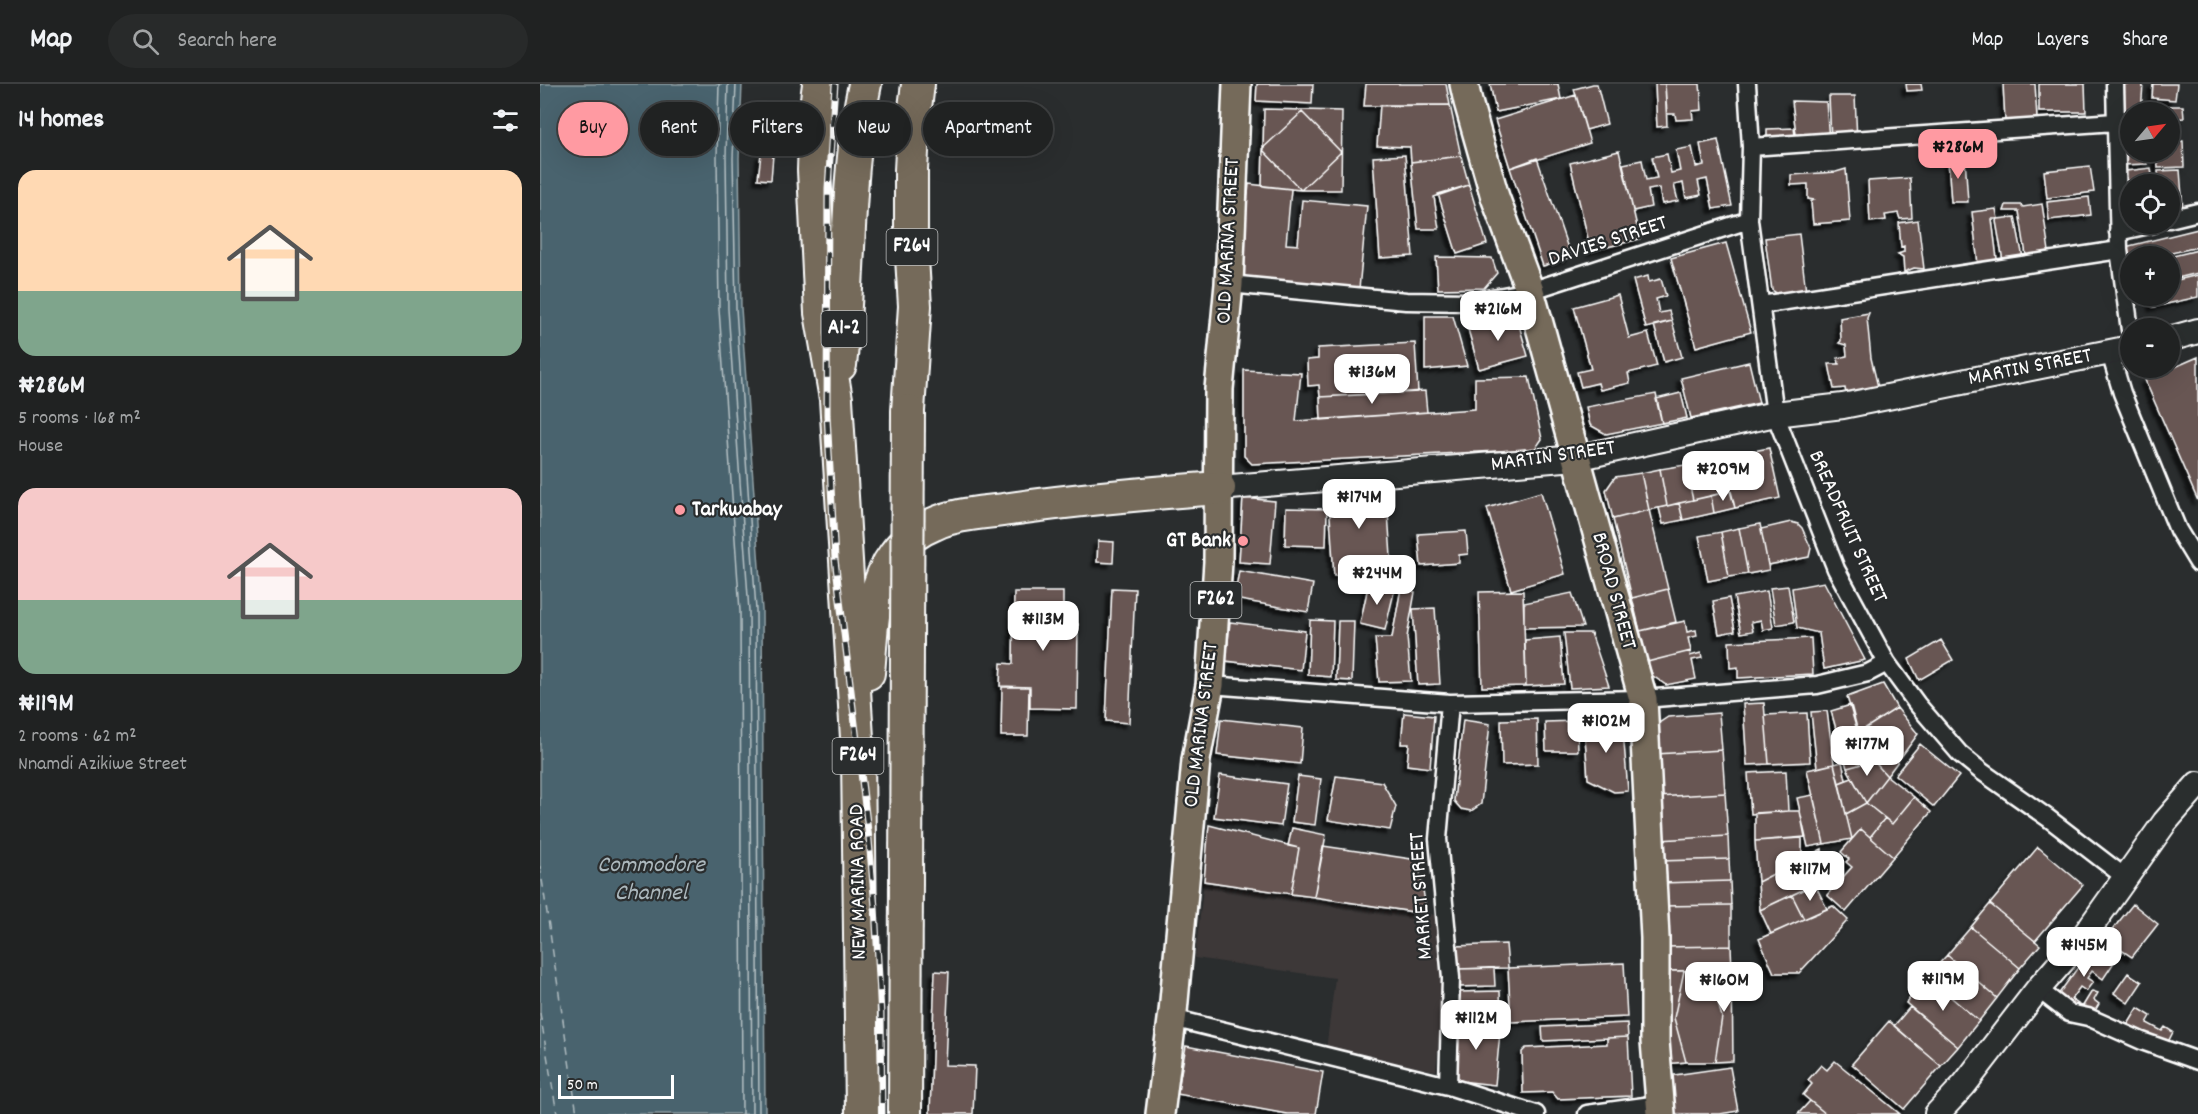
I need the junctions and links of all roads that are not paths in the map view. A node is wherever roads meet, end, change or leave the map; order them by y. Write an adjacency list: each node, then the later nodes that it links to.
1 (819, 84): 24 (highway, F264)
2 (865, 84): 24 (highway, A1-2)
3 (901, 84): 25 (highway, A1-2)
4 (918, 84): 25 (highway, F264)
5 (1237, 84): 16 (main road, OLD MARINA STREET / F262)
6 (1464, 84): 17 (main road, BROAD STREET)
7 (1748, 84): 10 (street, BREADFRUIT STREET)
8 (2115, 84): 9 (street)
9 (2115, 122): 10 (street); 14 (street)
10 (1751, 147): 13 (street, BREADFRUIT STREET)
11 (2198, 212): 12 (street)
12 (2180, 216)
13 (1749, 220): 17 (street, DAVIES STREET); 18 (street, BREADFRUIT STREET)
14 (2118, 232): 15 (street)
15 (2119, 250): 18 (street); 19 (street)
16 (1229, 284): 17 (street, DAVIES STREET); 28 (main road, OLD MARINA STREET / F262)
17 (1530, 291): 27 (main road, BROAD STREET)
18 (1761, 305): 26 (street, BREADFRUIT STREET)
19 (2128, 318)
20 (2198, 331): 21 (street)
21 (2180, 336)
22 (2120, 351): 26 (street, MARTIN STREET)
23 (2121, 378): 29 (street)
24 (836, 399): 34 (highway, NEW MARINA ROAD / F264)
25 (908, 411): 43 (highway, NEW MARINA ROAD / F264, bridge)
26 (1775, 414): 27 (street, MARTIN STREET); 30 (street, BREADFRUIT STREET)
27 (1576, 458): 28 (street, MARTIN STREET); 32 (main road, BROAD STREET)
28 (1219, 489): 31 (main road, OLD MARINA STREET / F262); 34 (highway)
29 (2198, 563)
30 (1887, 663): 32 (street); 36 (street, BREADFRUIT STREET)
31 (1210, 685): 33 (street); 38 (main road, OLD MARINA STREET / F262)
32 (1643, 699): 33 (street); 41 (main road, BROAD STREET)
33 (1450, 703): 40 (street, MARKET STREET)
34 (858, 754): 42 (highway, NEW MARINA ROAD / F264)
35 (2198, 784): 36 (street)
36 (2126, 878): 37 (street)
37 (2038, 989): 39 (street); 47 (street)
38 (1172, 1018): 40 (street); 44 (main road, OLD MARINA STREET / F262)
39 (2198, 1061)
40 (1448, 1086): 45 (street)
41 (1660, 1109): 46 (street)
42 (862, 1114)
43 (905, 1114)
44 (1160, 1114)
45 (1536, 1114)
46 (1587, 1114)
47 (1938, 1114)

